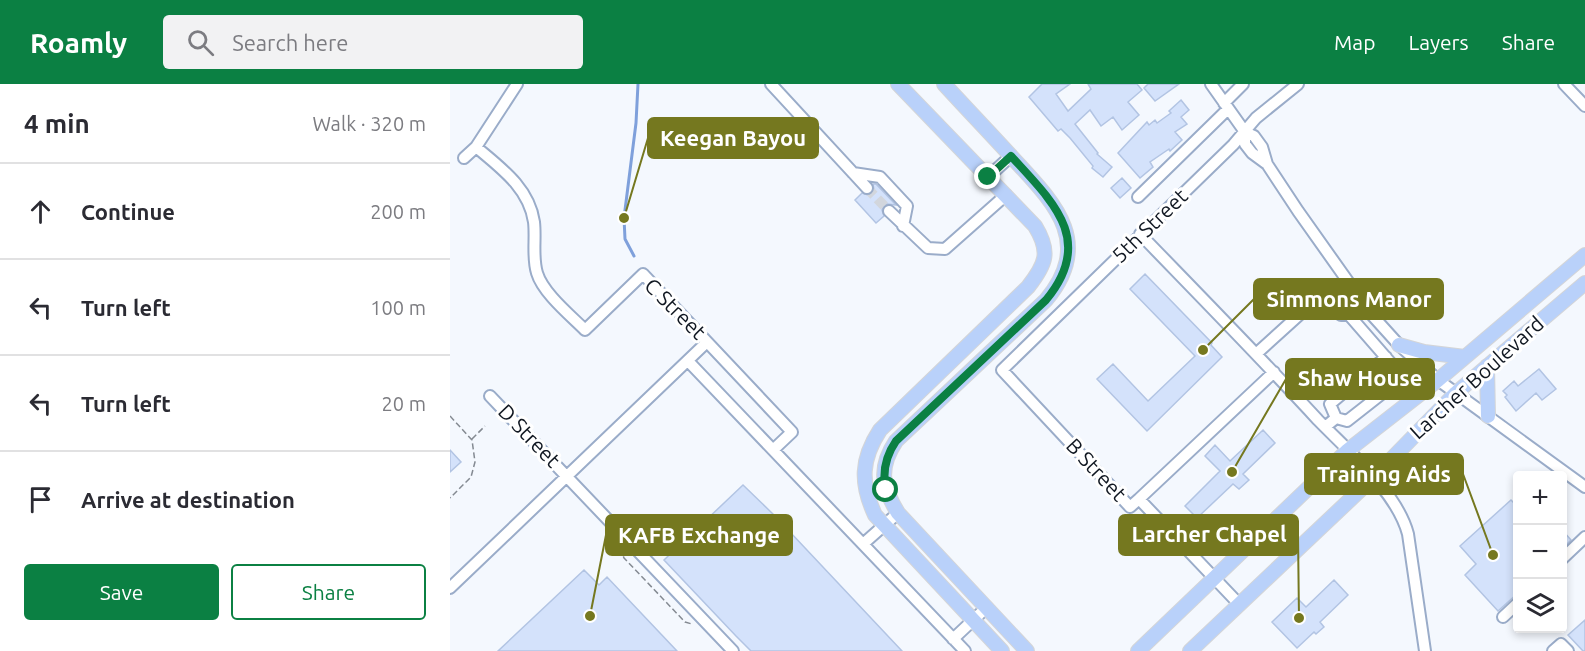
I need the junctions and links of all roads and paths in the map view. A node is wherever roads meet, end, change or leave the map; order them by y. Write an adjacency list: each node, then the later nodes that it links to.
1 (517, 84): 12 (street)
2 (771, 84): 15 (street)
3 (898, 84): 16 (main road)
4 (944, 84): 13 (main road)
5 (1211, 84): 10 (street)
6 (1243, 84): 10 (street)
7 (1298, 84): 11 (street, 5th Street)
8 (1564, 84): 9 (street)
9 (1585, 105)
10 (1229, 110): 11 (street); 19 (street)
11 (1245, 132): 22 (street, 5th Street); 28 (street)
12 (476, 147): 14 (street); 27 (street, C Street)
13 (1011, 156): 16 (street); 52 (main road)
14 (464, 158)
15 (853, 173): 17 (street); 21 (street)
16 (988, 177): 18 (main road)
17 (867, 188)
18 (1006, 195): 21 (street); 53 (main road)
19 (1138, 197)
20 (889, 211): 21 (street)
21 (903, 226)
22 (1140, 234): 29 (street); 34 (street, 5th Street)
23 (1585, 255): 25 (main road, Larcher Boulevard)
24 (1585, 283): 26 (main road, Larcher Boulevard)
25 (1515, 314): 26 (main road); 31 (main road, Larcher Boulevard)
26 (1529, 330): 33 (main road, Larcher Boulevard)
27 (707, 342): 32 (street); 45 (street, C Street)
28 (1399, 345): 31 (main road); 36 (street)
29 (1256, 354): 30 (street); 35 (street)
30 (1386, 357): 41 (street); 41 (street)
31 (1465, 357): 36 (main road, Larcher Boulevard)
32 (688, 361): 45 (street); 47 (street)
33 (1487, 366): 37 (main road, Larcher Boulevard); 40 (main road)
34 (1002, 370): 51 (street, B Street)
35 (1274, 372): 43 (street); 51 (street)
36 (1438, 380): 37 (street); 46 (main road, Larcher Boulevard)
37 (1456, 393): 40 (street); 48 (main road, Larcher Boulevard)
38 (490, 396): 47 (street, D Street)
39 (450, 416): 44 (path)
40 (1488, 416): 49 (street)
41 (1336, 418): 43 (street)
42 (485, 426): 44 (path)
43 (1325, 427): 46 (street)
44 (472, 440): 50 (path)
45 (773, 450): 55 (street)
46 (1347, 451): 48 (street); 58 (main road, Larcher Boulevard)
47 (568, 477): 59 (street); 67 (street, D Street)
48 (1372, 478): 60 (main road, Larcher Boulevard); 73 (street)
49 (1585, 487)
50 (450, 498)
51 (1139, 498): 58 (street, B Street)
52 (898, 513): 53 (street); 61 (main road)
53 (884, 526): 55 (street); 64 (main road)
54 (1585, 537): 57 (street)
55 (863, 544): 66 (street)
56 (620, 546): 65 (path)
57 (1567, 555)
58 (1214, 578): 60 (street, B Street); 71 (main road, Larcher Boulevard)
59 (450, 588)
60 (1239, 604): 72 (main road, Larcher Boulevard)
61 (986, 608): 64 (street); 70 (main road)
62 (1513, 608): 63 (street)
63 (1503, 617)
64 (973, 620): 66 (street); 69 (main road)
65 (696, 626)
66 (953, 639): 68 (street)
67 (733, 651)
68 (965, 651)
69 (1002, 651)
70 (1027, 651)
71 (1138, 651)
72 (1191, 651)
73 (1425, 651)
74 (1553, 651): 75 (street)
75 (1568, 651)

